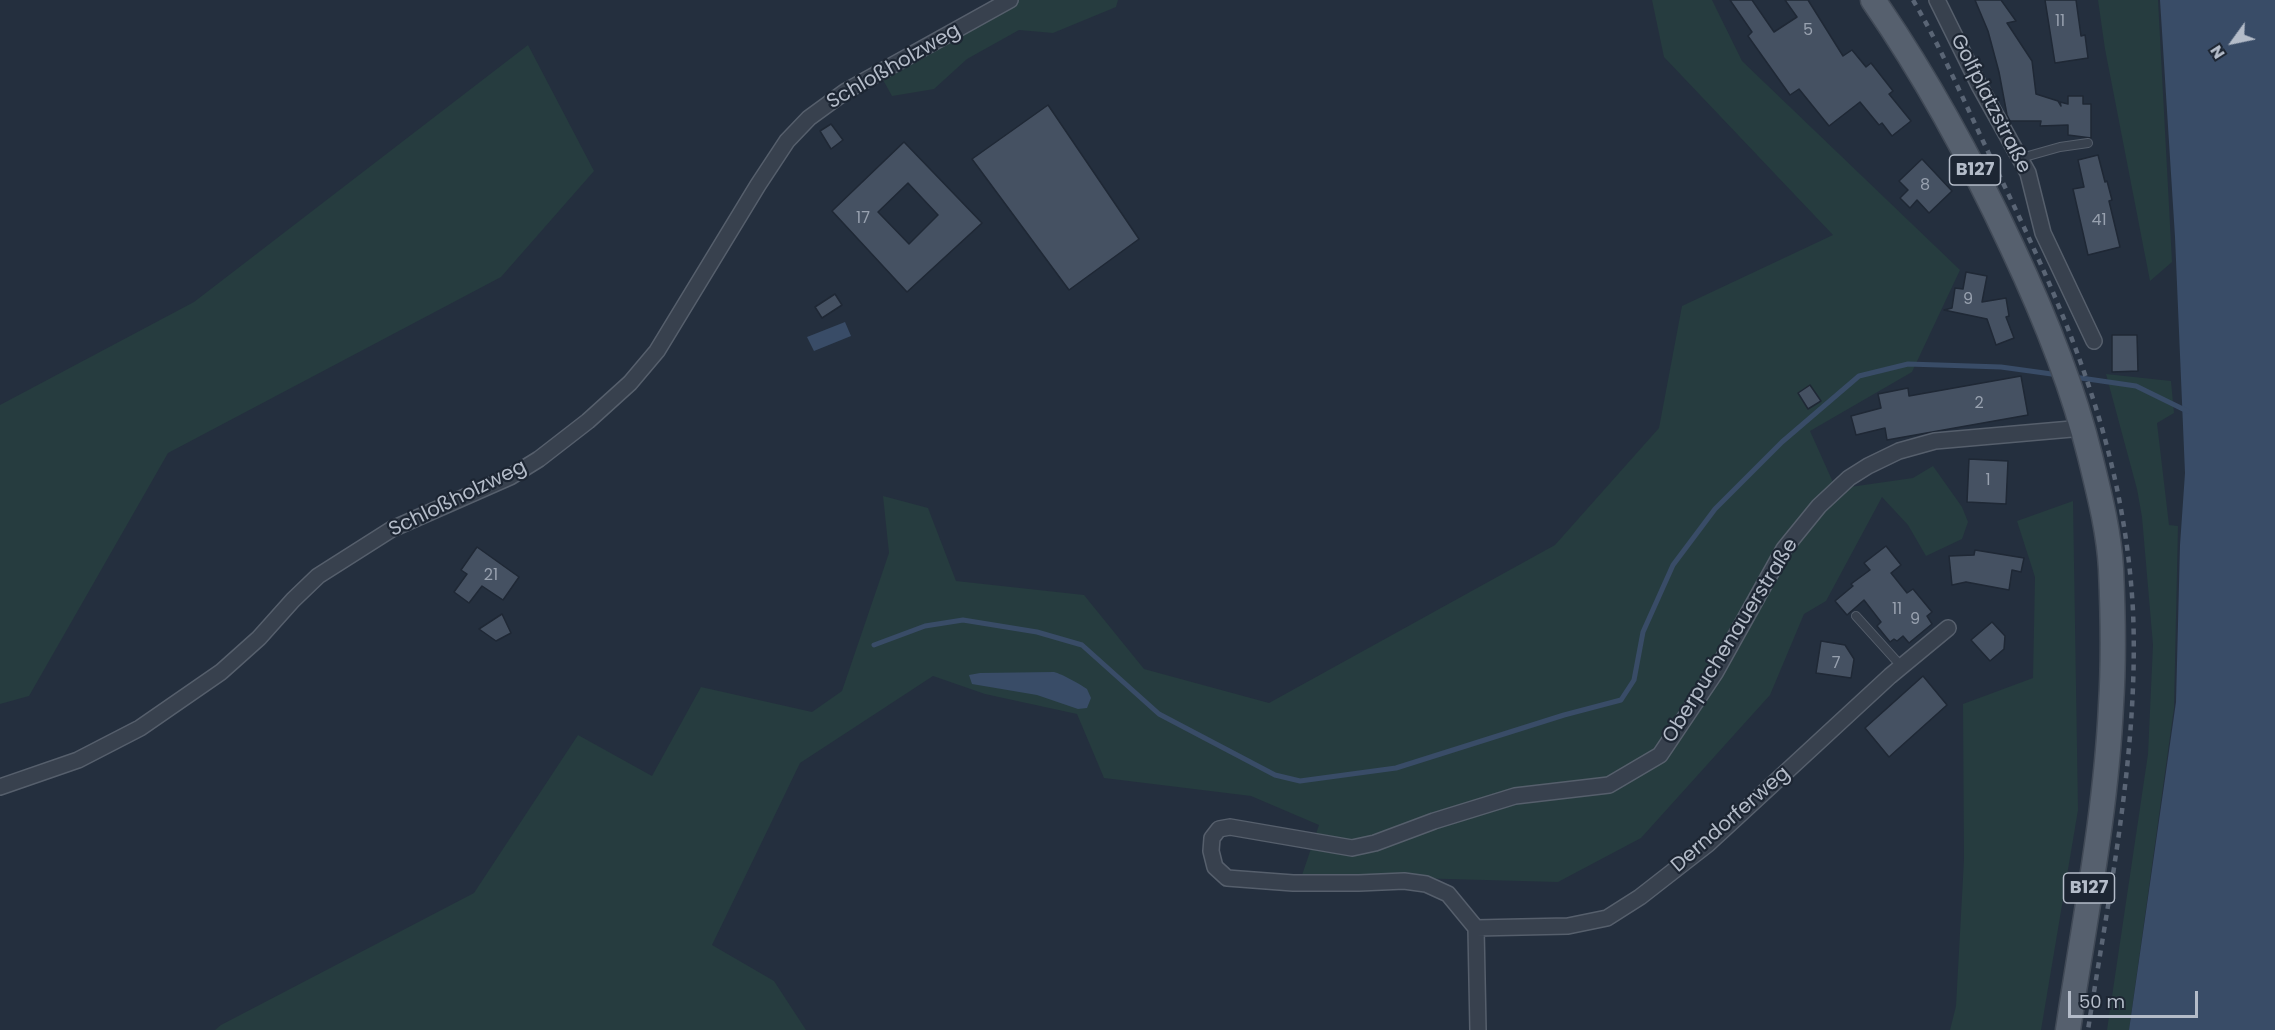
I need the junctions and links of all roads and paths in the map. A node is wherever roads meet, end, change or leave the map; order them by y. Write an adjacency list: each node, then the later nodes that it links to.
1 (1010, 0): 11 (street, Schloßholzweg)
2 (1873, 0): 7 (main road, B127)
3 (1937, 0): 5 (street, Golfplatzstraße)
4 (2088, 143): 5 (lane)
5 (2021, 158): 6 (street, Golfplatzstraße)
6 (2094, 341)
7 (2083, 428): 12 (street, Oberpuchenauerstraße); 14 (main road, B127)
8 (1856, 616): 10 (lane)
9 (1948, 628): 10 (street, Derndorferweg)
10 (1902, 666): 12 (street, Derndorferweg)
11 (0, 788)
12 (1476, 928): 13 (street)
13 (1478, 1030)
14 (2068, 1030)

